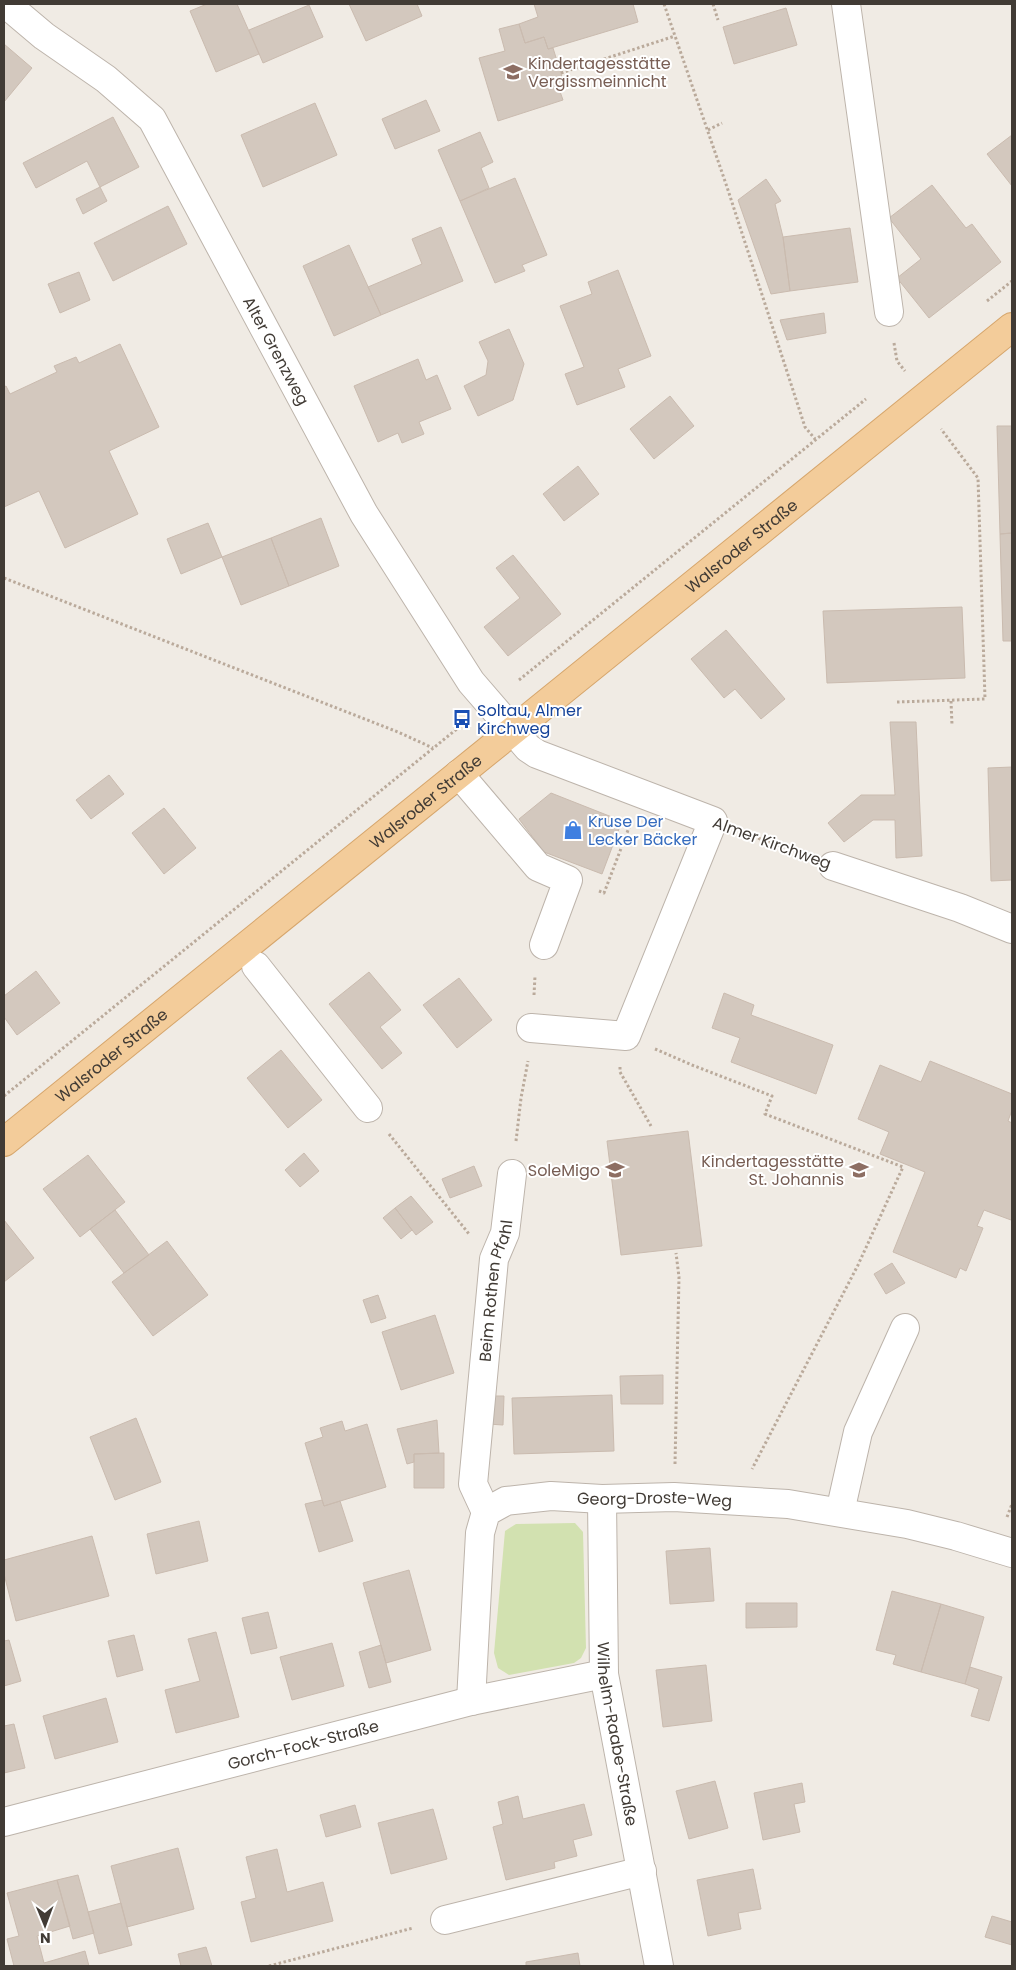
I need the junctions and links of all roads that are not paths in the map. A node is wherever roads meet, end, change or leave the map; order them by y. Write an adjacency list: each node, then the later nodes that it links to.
1 (6, 4): 5 (street, Alter Grenzweg)
2 (846, 4): 3 (street)
3 (890, 312)
4 (1012, 327): 5 (main road, Walsroder Straße)
5 (513, 730): 6 (main road, Walsroder Straße); 11 (street, Almer Kirchweg)
6 (459, 774): 9 (street); 13 (main road, Walsroder Straße)
7 (833, 866): 8 (street, Almer Kirchweg)
8 (1012, 929)
9 (544, 945)
10 (256, 966): 12 (street)
11 (531, 1028)
12 (368, 1108)
13 (4, 1142)
14 (512, 1174): 17 (street, Beim Rothen Pfahl)
15 (905, 1328): 18 (street)
16 (602, 1499): 17 (street, Georg-Droste-Weg); 18 (street, Georg-Droste-Weg); 20 (street, Wilhelm-Raabe-Straße)
17 (486, 1512): 21 (street)
18 (840, 1512): 19 (street, Georg-Droste-Weg)
19 (1012, 1553)
20 (604, 1674): 21 (street, Gorch-Fock-Straße); 23 (street, Wilhelm-Raabe-Straße)
21 (471, 1701): 22 (street, Gorch-Fock-Straße)
22 (4, 1822)
23 (642, 1871): 24 (street); 25 (street, Wilhelm-Raabe-Straße)
24 (445, 1920)
25 (659, 1966)

